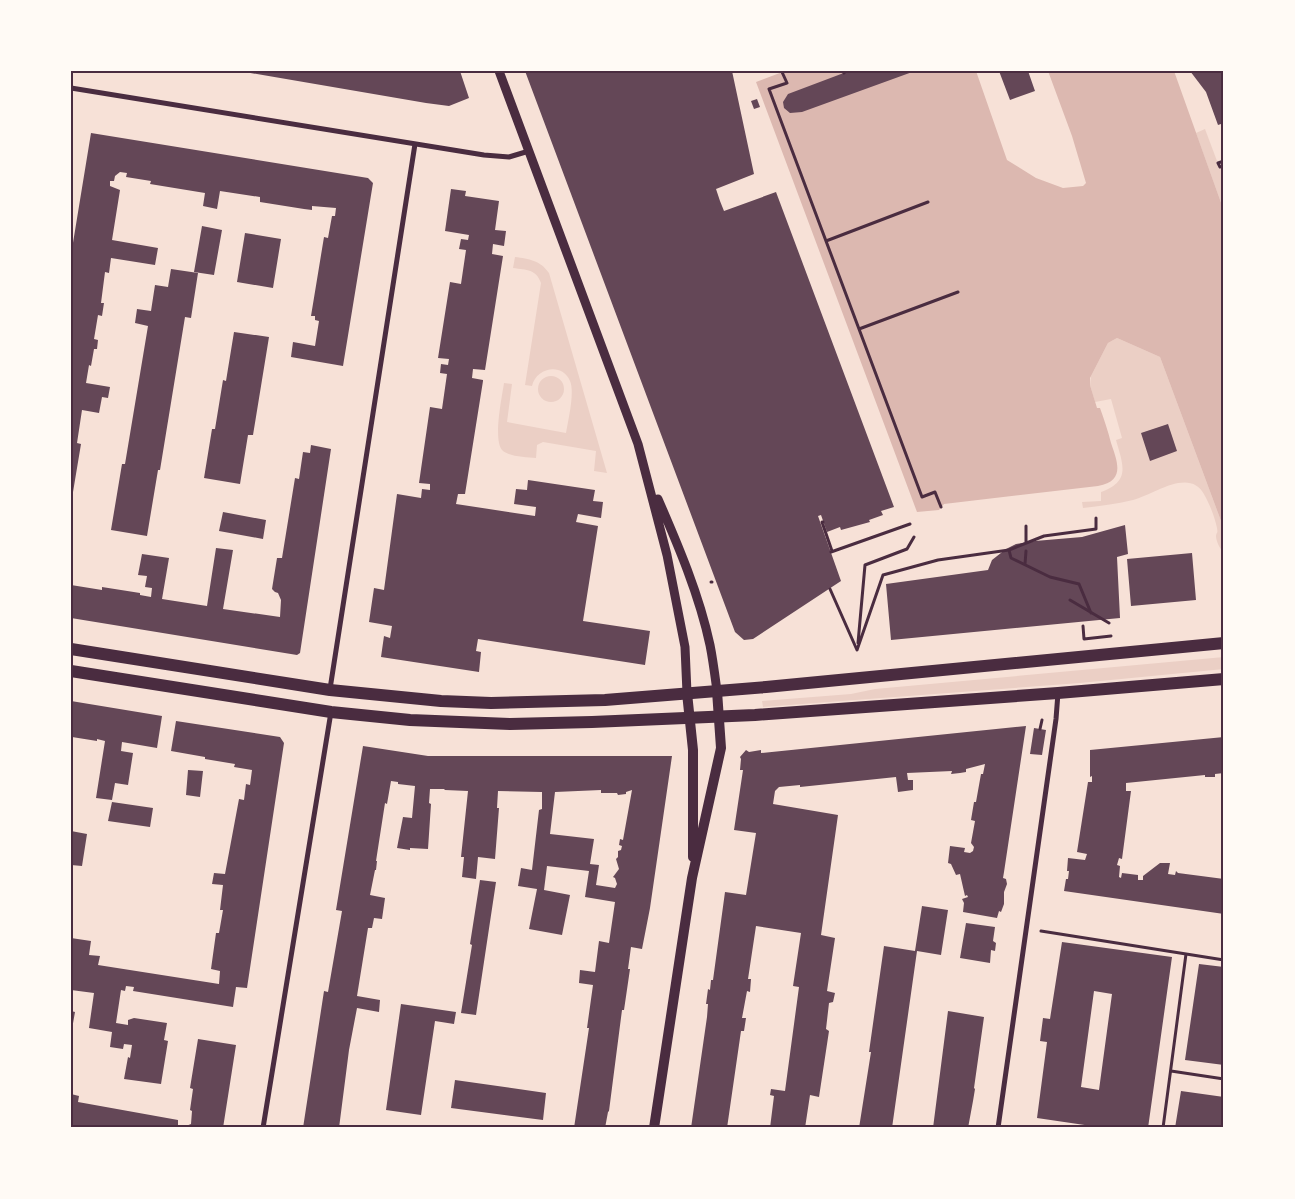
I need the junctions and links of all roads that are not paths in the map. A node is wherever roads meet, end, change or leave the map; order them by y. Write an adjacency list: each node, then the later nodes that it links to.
1 (499, 71): 4 (street)
2 (71, 88): 3 (street)
3 (415, 144): 4 (street); 10 (street)
4 (529, 152): 5 (street)
5 (648, 477): 11 (street); 12 (street)
6 (1224, 643): 11 (main road)
7 (71, 649): 10 (main road)
8 (71, 671): 14 (main road)
9 (1224, 678): 13 (main road)
10 (330, 690): 12 (main road)
11 (717, 691): 12 (main road); 15 (main road)
12 (687, 693): 16 (main road)
13 (1058, 693): 15 (main road); 20 (street)
14 (331, 712): 16 (main road); 18 (street)
15 (719, 717): 16 (main road); 17 (main road)
16 (690, 718): 17 (main road)
17 (692, 878): 19 (main road)
18 (263, 1128)
19 (654, 1128)
20 (998, 1128)

